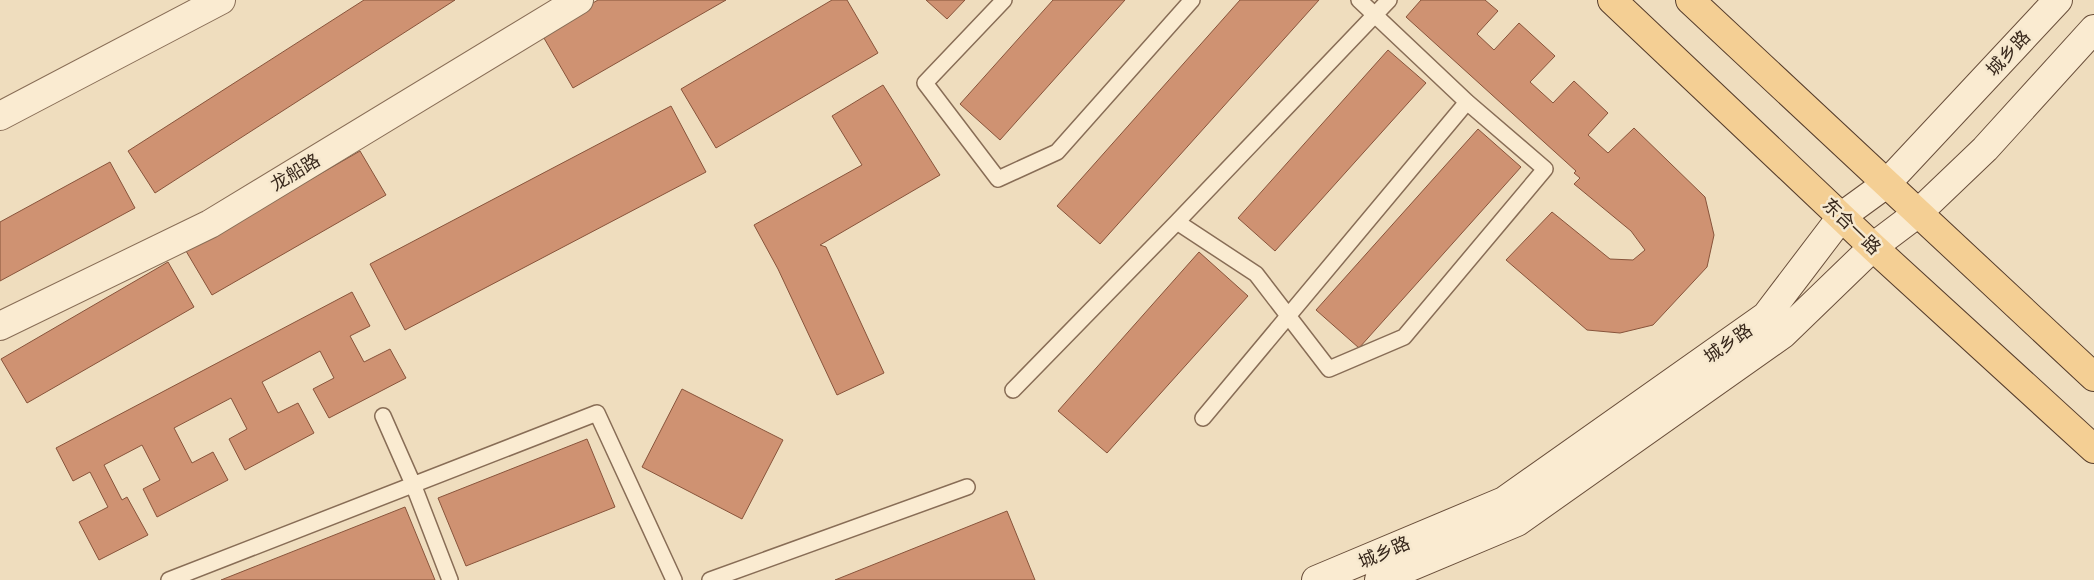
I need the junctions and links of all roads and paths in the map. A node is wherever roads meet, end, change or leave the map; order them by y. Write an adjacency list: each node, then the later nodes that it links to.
1 (221, 0): 13 (main road)
2 (579, 0): 20 (main road, 龙船路)
3 (1004, 0): 4 (lane)
4 (1192, 0)
5 (1359, 0): 10 (lane)
6 (1389, 0): 10 (lane)
7 (1612, 0): 16 (main road, 东合一路)
8 (1690, 0): 14 (main road)
9 (2058, 0): 14 (main road, 城乡路)
10 (1375, 15): 12 (lane); 17 (lane)
11 (2094, 29): 15 (main road, 城乡路)
12 (1467, 102): 19 (lane); 19 (lane)
13 (0, 116)
14 (1886, 184): 15 (main road); 16 (main road, 城乡路)
15 (1918, 213): 18 (main road, 城乡路); 21 (main road)
16 (1842, 216): 18 (main road, 东合一路); 32 (main road, 城乡路)
17 (1177, 222): 19 (lane); 22 (lane)
18 (1873, 247): 25 (main road, 东合一路); 33 (main road, 城乡路)
19 (1289, 316): 24 (lane)
20 (0, 326)
21 (2094, 377)
22 (1013, 390)
23 (383, 416): 26 (lane)
24 (1203, 418)
25 (2094, 449)
26 (413, 484): 28 (lane); 29 (lane); 30 (lane)
27 (967, 487): 31 (lane)
28 (169, 580)
29 (450, 580)
30 (674, 580)
31 (710, 580)
32 (1316, 580)
33 (1379, 580)

